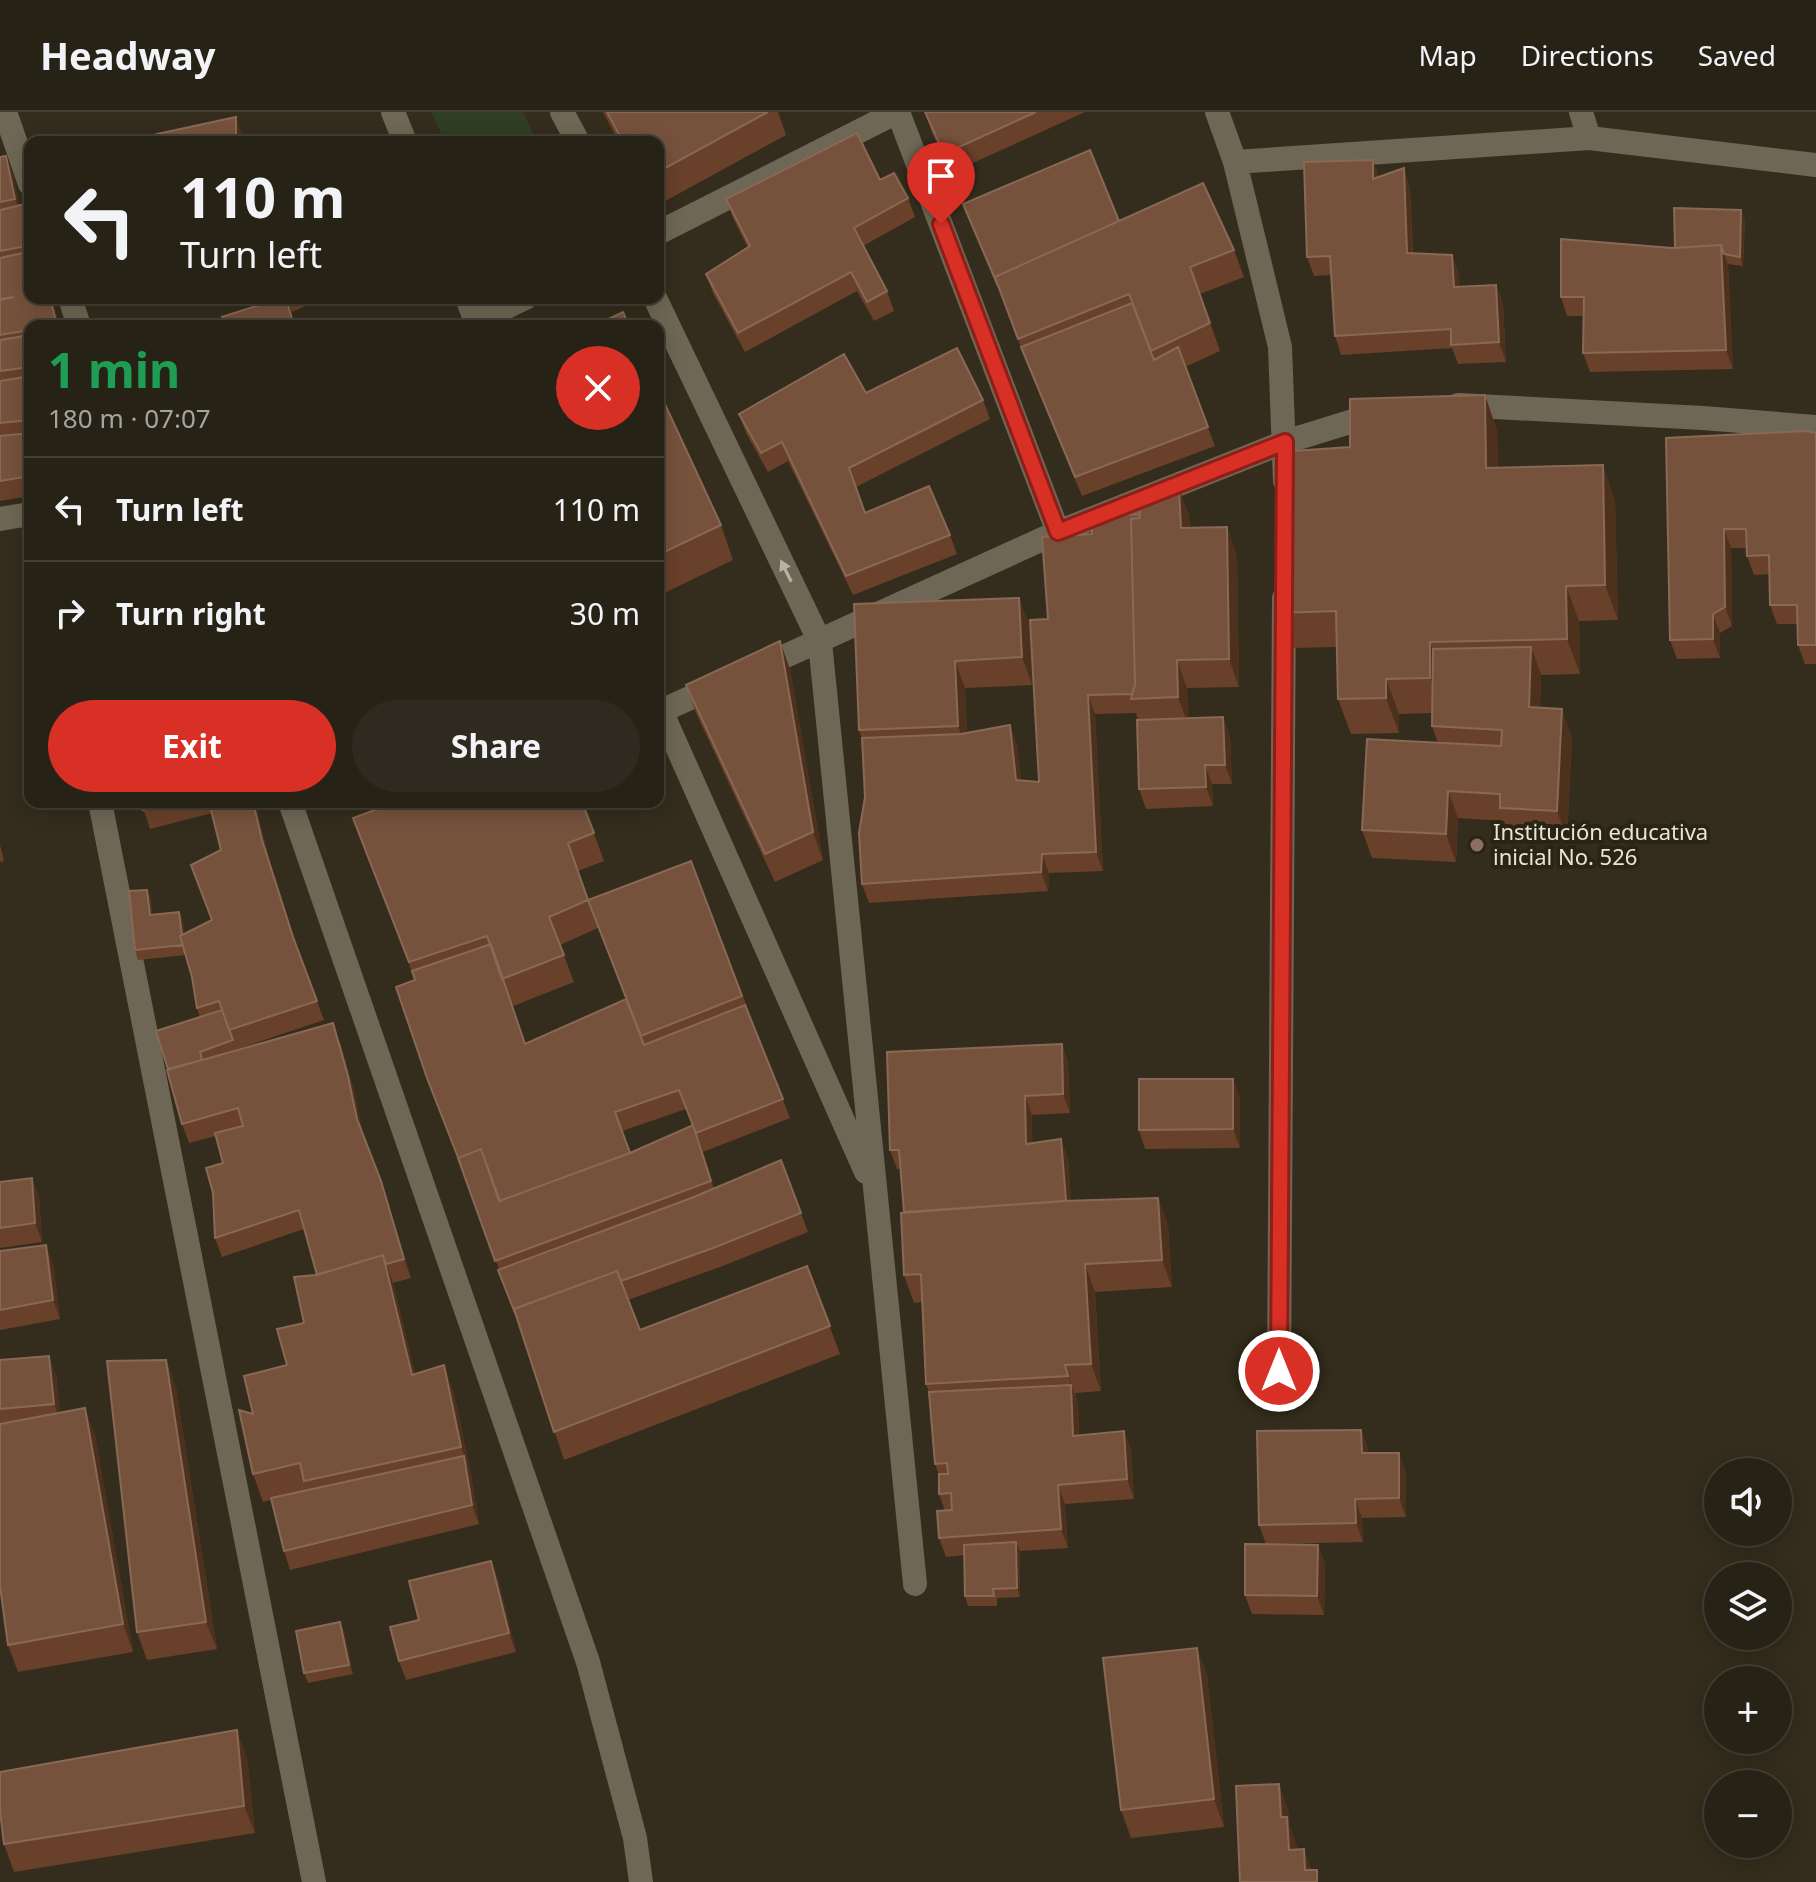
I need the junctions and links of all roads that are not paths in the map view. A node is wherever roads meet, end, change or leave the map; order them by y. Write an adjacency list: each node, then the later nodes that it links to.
1 (5, 112): 12 (street)
2 (393, 112): 7 (street)
3 (562, 112): 8 (street)
4 (898, 112): 13 (street); 24 (street)
5 (1217, 112): 10 (street)
6 (1581, 112): 9 (street)
7 (403, 136)
8 (575, 136)
9 (1589, 138): 10 (street); 11 (street)
10 (1235, 162): 20 (street)
11 (1816, 165)
12 (24, 167)
13 (664, 230)
14 (514, 304): 16 (street)
15 (658, 304): 26 (street, one-way to 15)
16 (484, 320)
17 (1429, 404): 19 (street)
18 (1399, 407): 20 (street)
19 (1816, 427)
20 (1285, 442): 21 (street); 24 (street)
21 (1285, 505)
22 (24, 515): 23 (street)
23 (0, 519)
24 (1058, 532): 26 (street)
25 (1284, 568): 32 (street)
26 (820, 642): 27 (street); 31 (street)
27 (664, 705)
28 (664, 716): 31 (street)
29 (101, 808): 34 (street)
30 (292, 808): 35 (street)
31 (875, 1193): 33 (street)
32 (1279, 1371)
33 (915, 1584)
34 (314, 1882)
35 (641, 1882)

